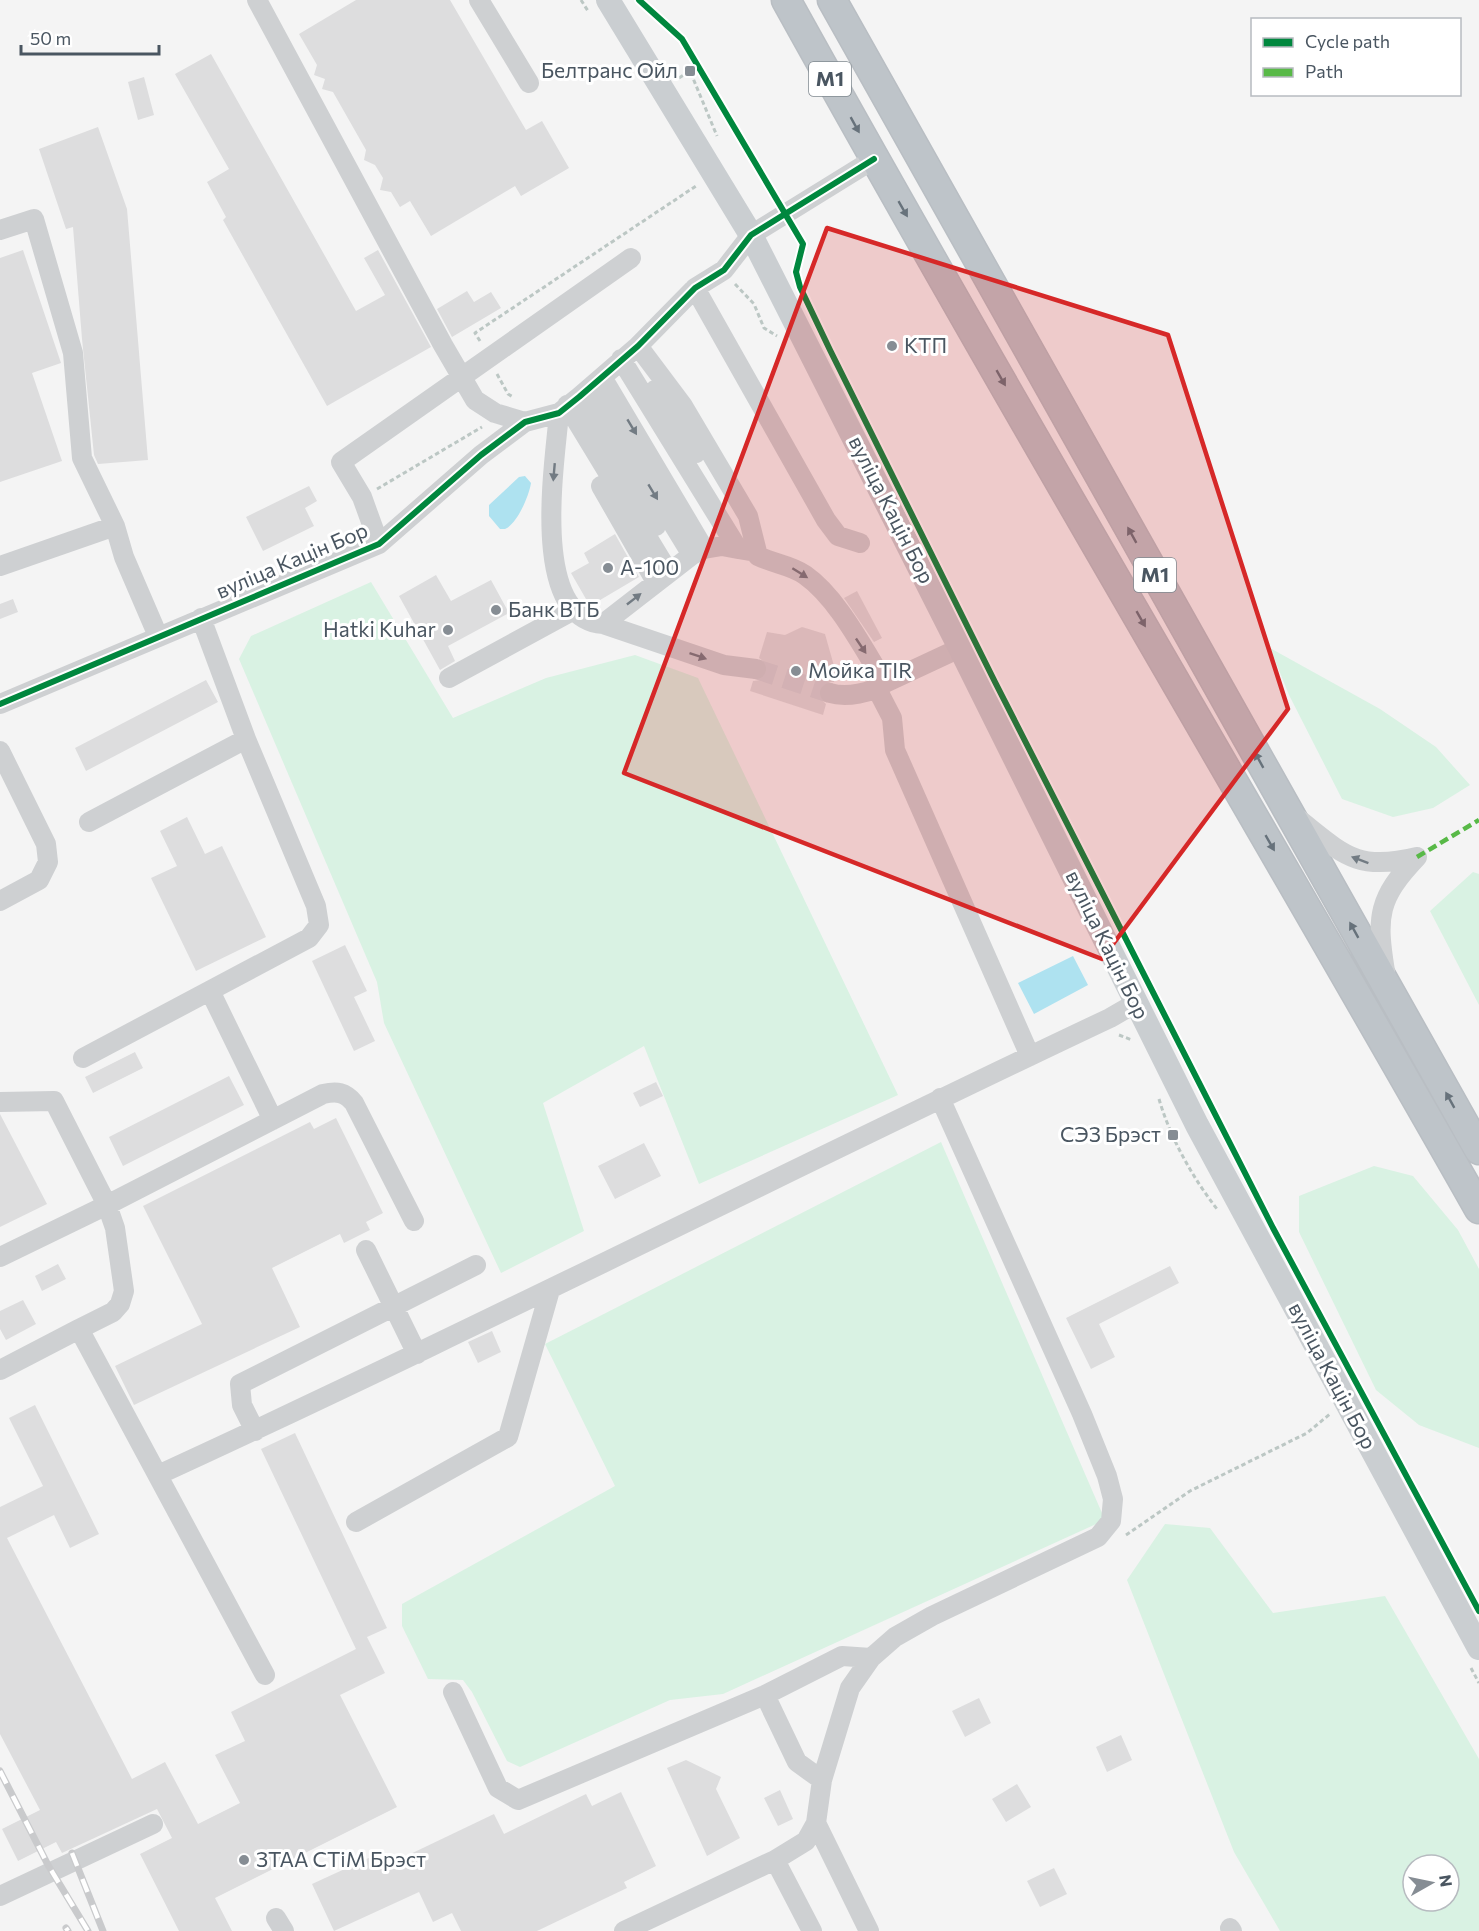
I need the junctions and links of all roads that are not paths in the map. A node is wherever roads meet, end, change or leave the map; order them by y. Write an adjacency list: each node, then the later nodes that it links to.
1 (257, 0): 12 (street)
2 (479, 0): 6 (street)
3 (608, 0): 9 (main road, вуліца Кацін Бор)
4 (786, 0): 7 (highway, М1, one-way to 7)
5 (832, 0): 32 (highway, М1, one-way to 5)
6 (529, 83)
7 (874, 159): 9 (street); 45 (highway, М1, one-way to 45)
8 (0, 230): 15 (street)
9 (751, 235): 11 (street); 24 (main road, вуліца Кацін Бор)
10 (631, 258): 12 (street)
11 (695, 288): 13 (street); 16 (street)
12 (462, 378): 14 (street); 17 (street)
13 (600, 378): 14 (street, вуліца Кацін Бор); 18 (street); 18 (street, one-way to 18); 18 (street); 18 (street); 18 (street); 20 (street, one-way to 20)
14 (525, 422): 17 (street, вуліца Кацін Бор)
15 (115, 526): 19 (street); 23 (street)
16 (860, 543)
17 (379, 544): 21 (street, вуліца Кацін Бор)
18 (708, 559): 22 (street, one-way to 18); 27 (street, one-way to 27)
19 (0, 566)
20 (574, 610): 22 (street); 26 (street)
21 (201, 618): 23 (street, вуліца Кацін Бор); 30 (street)
22 (603, 624): 25 (street, one-way to 25)
23 (158, 636): 29 (street, вуліца Кацін Бор)
24 (960, 648): 27 (street); 37 (main road, вуліца Кацін Бор)
25 (756, 669)
26 (449, 678)
27 (881, 686): 28 (street); 38 (street)
28 (830, 693)
29 (0, 704)
30 (246, 740): 33 (street); 36 (street)
31 (0, 751): 34 (street)
32 (1286, 809): 35 (highway, М1, one-way to 32); 35 (street, one-way to 32)
33 (89, 822)
34 (0, 901)
35 (1388, 988): 43 (highway, М1, one-way to 35)
36 (210, 991): 39 (street); 42 (street)
37 (1136, 1003): 38 (street); 58 (main road, вуліца Кацін Бор)
38 (1030, 1056): 40 (street)
39 (83, 1058)
40 (940, 1098): 50 (street); 59 (street)
41 (0, 1102): 44 (street)
42 (273, 1120): 44 (street); 46 (street)
43 (1479, 1150)
44 (107, 1206): 48 (street); 52 (street)
45 (1479, 1209)
46 (414, 1221)
47 (366, 1250): 51 (street)
48 (0, 1257)
49 (476, 1264): 51 (street)
50 (550, 1290): 53 (street); 57 (street)
51 (395, 1307): 53 (street); 55 (street)
52 (79, 1329): 54 (street); 56 (street)
53 (417, 1354): 55 (street)
54 (0, 1370)
55 (255, 1431): 56 (street)
56 (158, 1475): 60 (street)
57 (356, 1522)
58 (1473, 1655)
59 (871, 1658): 62 (street); 63 (street)
60 (265, 1675)
61 (453, 1692): 62 (street)
62 (765, 1695): 63 (street)
63 (822, 1780): 64 (street)
64 (816, 1823): 66 (street); 70 (street)
65 (153, 1824): 67 (street)
66 (775, 1860): 68 (street); 69 (street)
67 (0, 1896)
68 (624, 1931)
69 (812, 1931)
70 (869, 1931)

